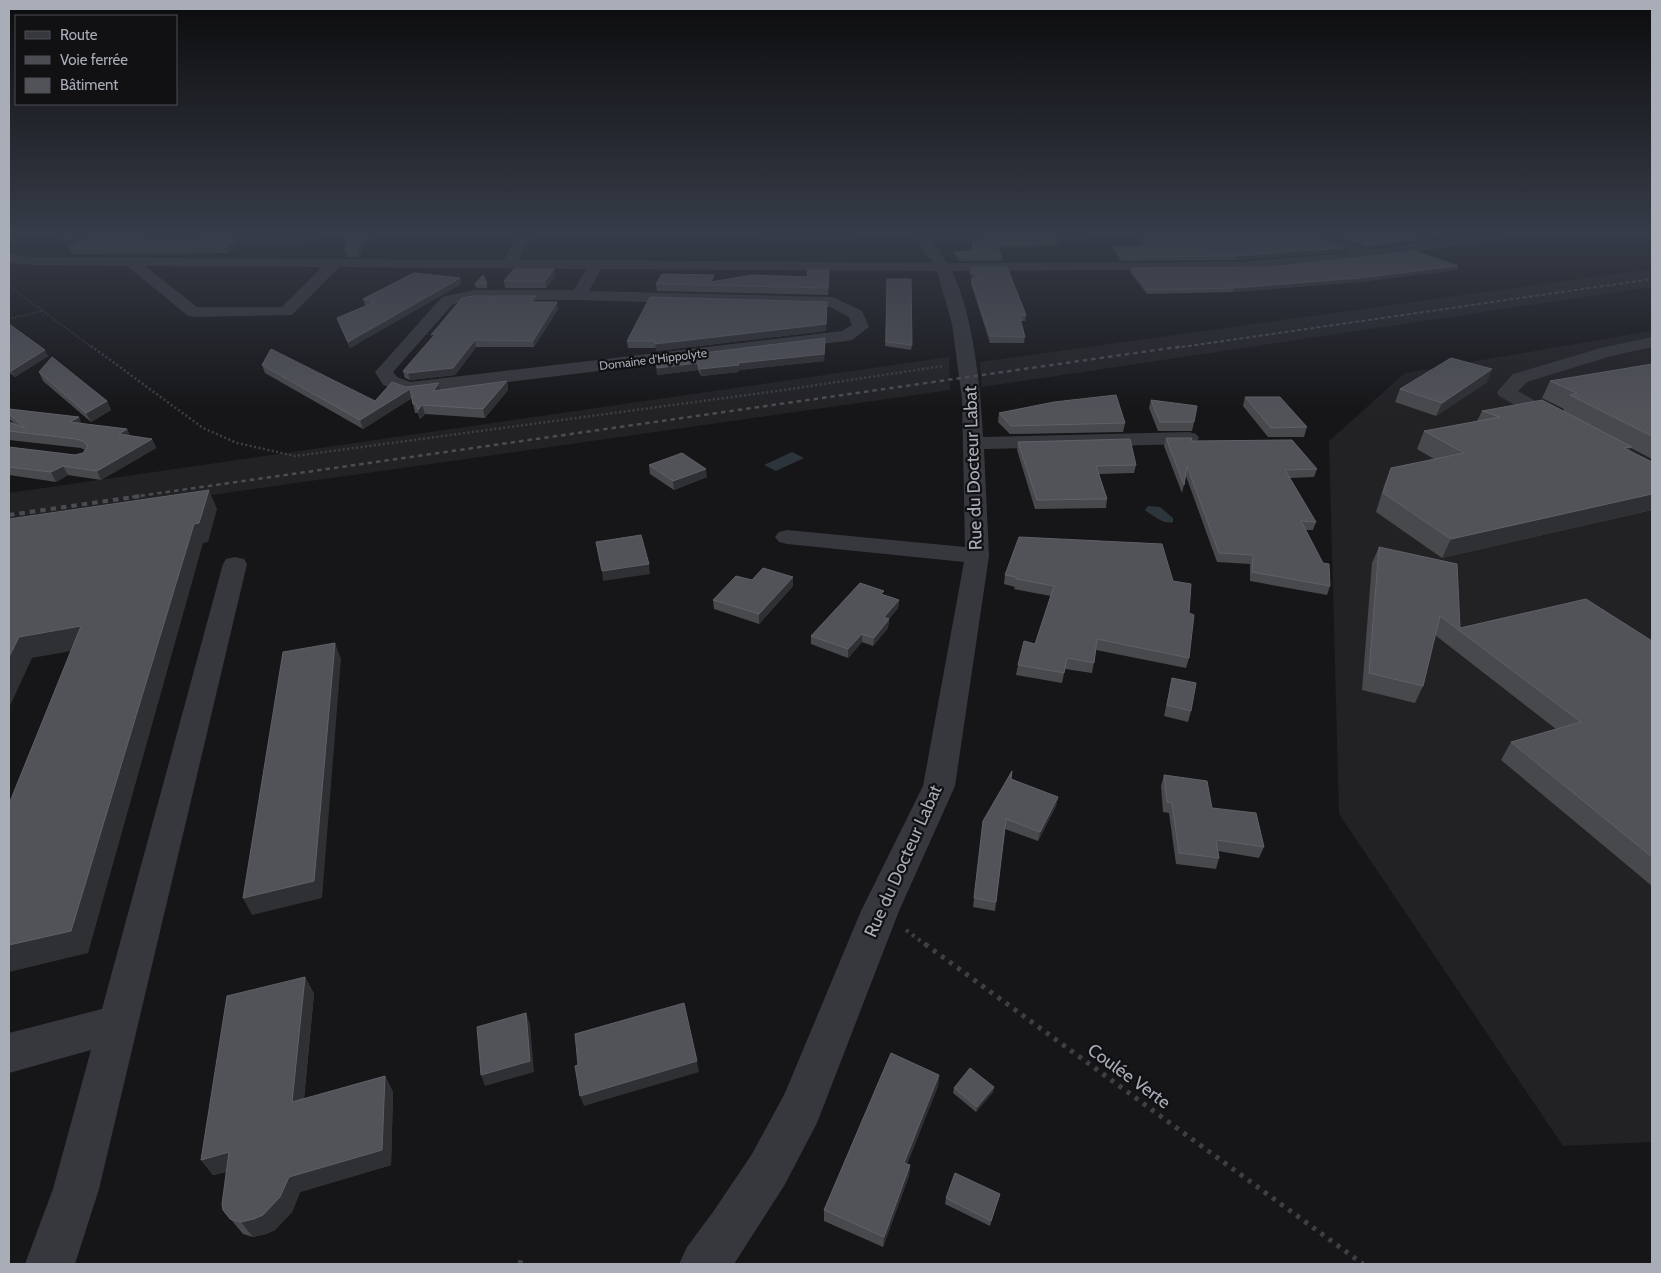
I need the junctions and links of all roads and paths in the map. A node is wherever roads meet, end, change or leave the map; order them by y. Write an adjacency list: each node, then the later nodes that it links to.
1 (16, 291): 7 (path)
2 (168, 291): 3 (street)
3 (307, 291)
4 (581, 291): 6 (street)
5 (950, 291): 13 (street, Rue du Docteur Labat)
6 (579, 295): 6 (street, Domaine d'Hippolyte)
7 (43, 311): 8 (path); 10 (path)
8 (9, 319)
9 (1652, 342): 11 (street)
10 (946, 365)
11 (1570, 428)
12 (1189, 438): 13 (street)
13 (974, 443): 15 (street, Rue du Docteur Labat)
14 (787, 537): 15 (street)
15 (977, 556): 17 (street, Rue du Docteur Labat)
16 (235, 564): 18 (street)
17 (880, 911): 21 (street, Rue du Docteur Labat); 22 (path, Coulée Verte)
18 (118, 1024): 19 (street); 20 (street)
19 (9, 1053)
20 (50, 1264)
21 (704, 1264)
22 (1363, 1264)

